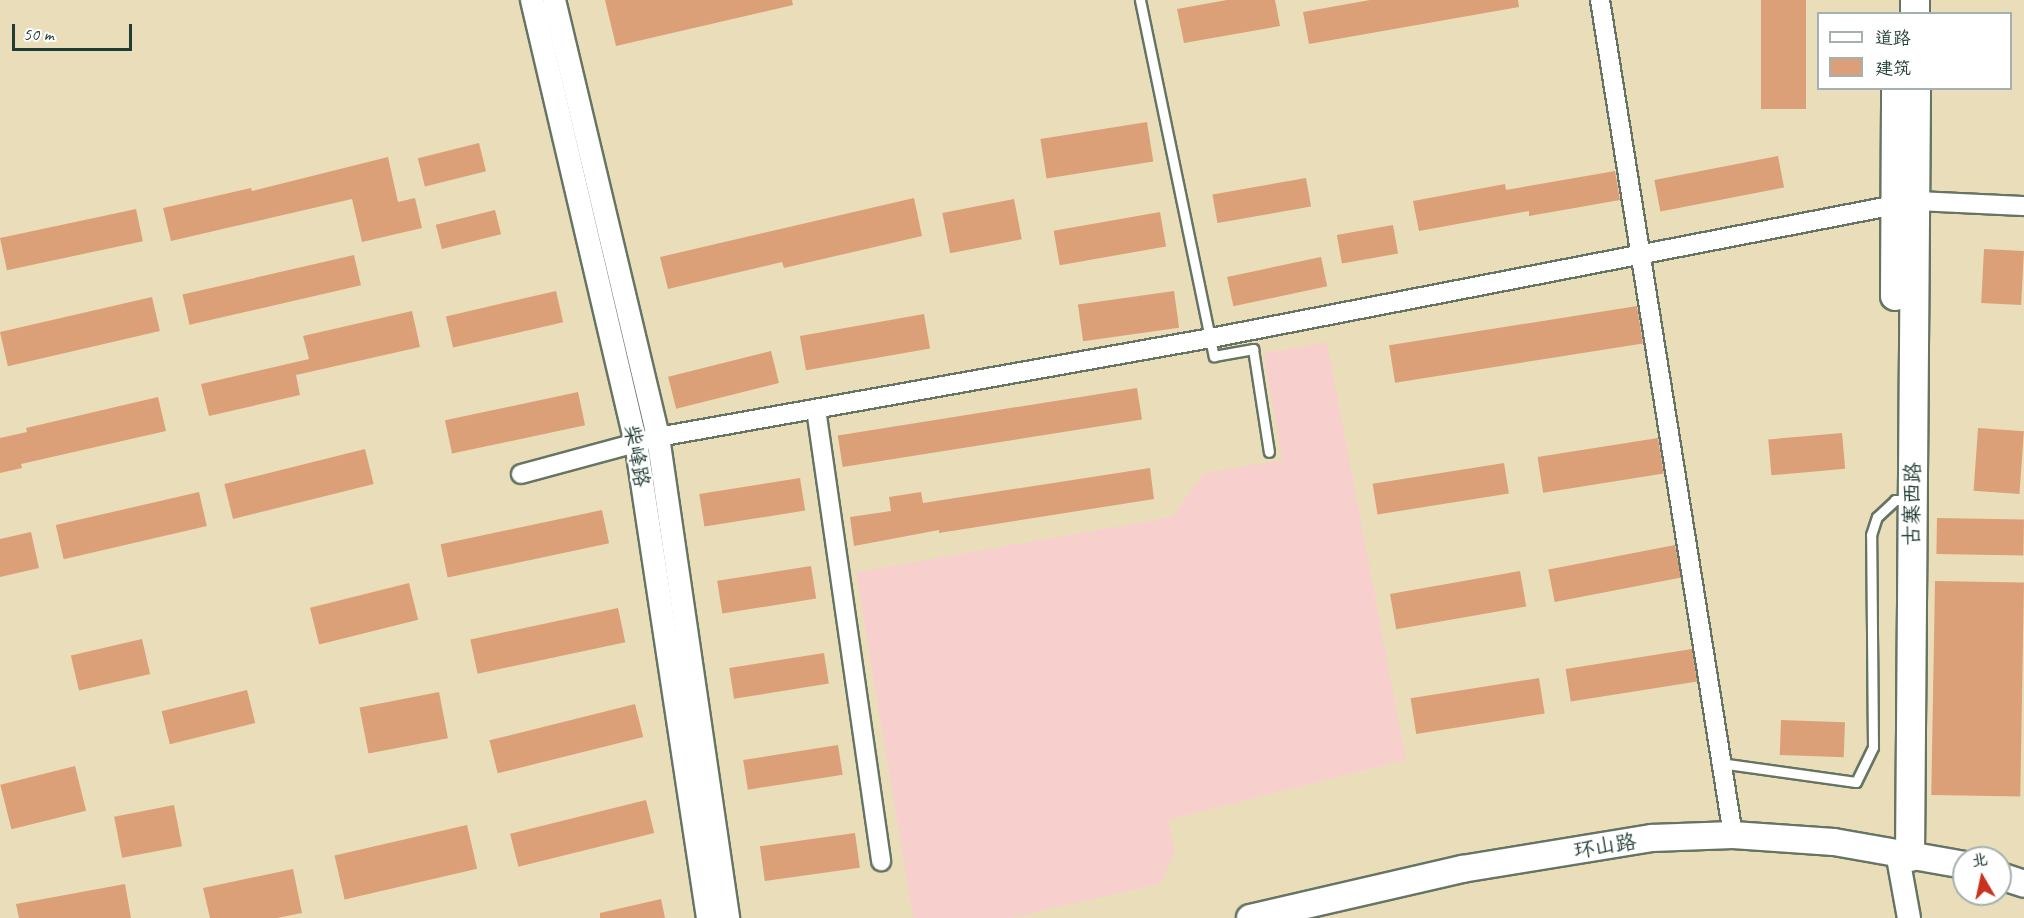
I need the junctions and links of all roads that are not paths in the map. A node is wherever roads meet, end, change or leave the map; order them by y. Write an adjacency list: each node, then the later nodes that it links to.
1 (532, 0): 13 (street, 柴峰路)
2 (554, 0): 12 (street, 柴峰路)
3 (1140, 0): 10 (lane)
4 (1600, 0): 9 (street)
5 (1896, 90): 7 (main road, 古寨西路)
6 (1916, 90): 7 (main road, 古寨西路)
7 (1906, 204): 8 (street); 9 (street); 16 (main road, 古寨西路)
8 (2024, 206)
9 (1640, 254): 10 (street); 17 (street)
10 (1211, 338): 11 (street); 14 (lane)
11 (816, 409): 12 (street); 20 (street)
12 (658, 437): 13 (street); 23 (street, 柴峰路)
13 (636, 442): 15 (street); 22 (street, 柴峰路)
14 (1269, 452)
15 (521, 474)
16 (1903, 500): 17 (lane); 19 (main road, 古寨西路)
17 (1720, 763): 18 (street)
18 (1733, 835): 19 (main road, 环山路); 24 (main road, 环山路)
19 (1904, 855): 21 (main road, 环山路); 25 (street, 古寨西路); 26 (street, 古寨西路)
20 (881, 861)
21 (1952, 863)
22 (708, 918)
23 (728, 918)
24 (1250, 918)
25 (1909, 918)
26 (1922, 918)

